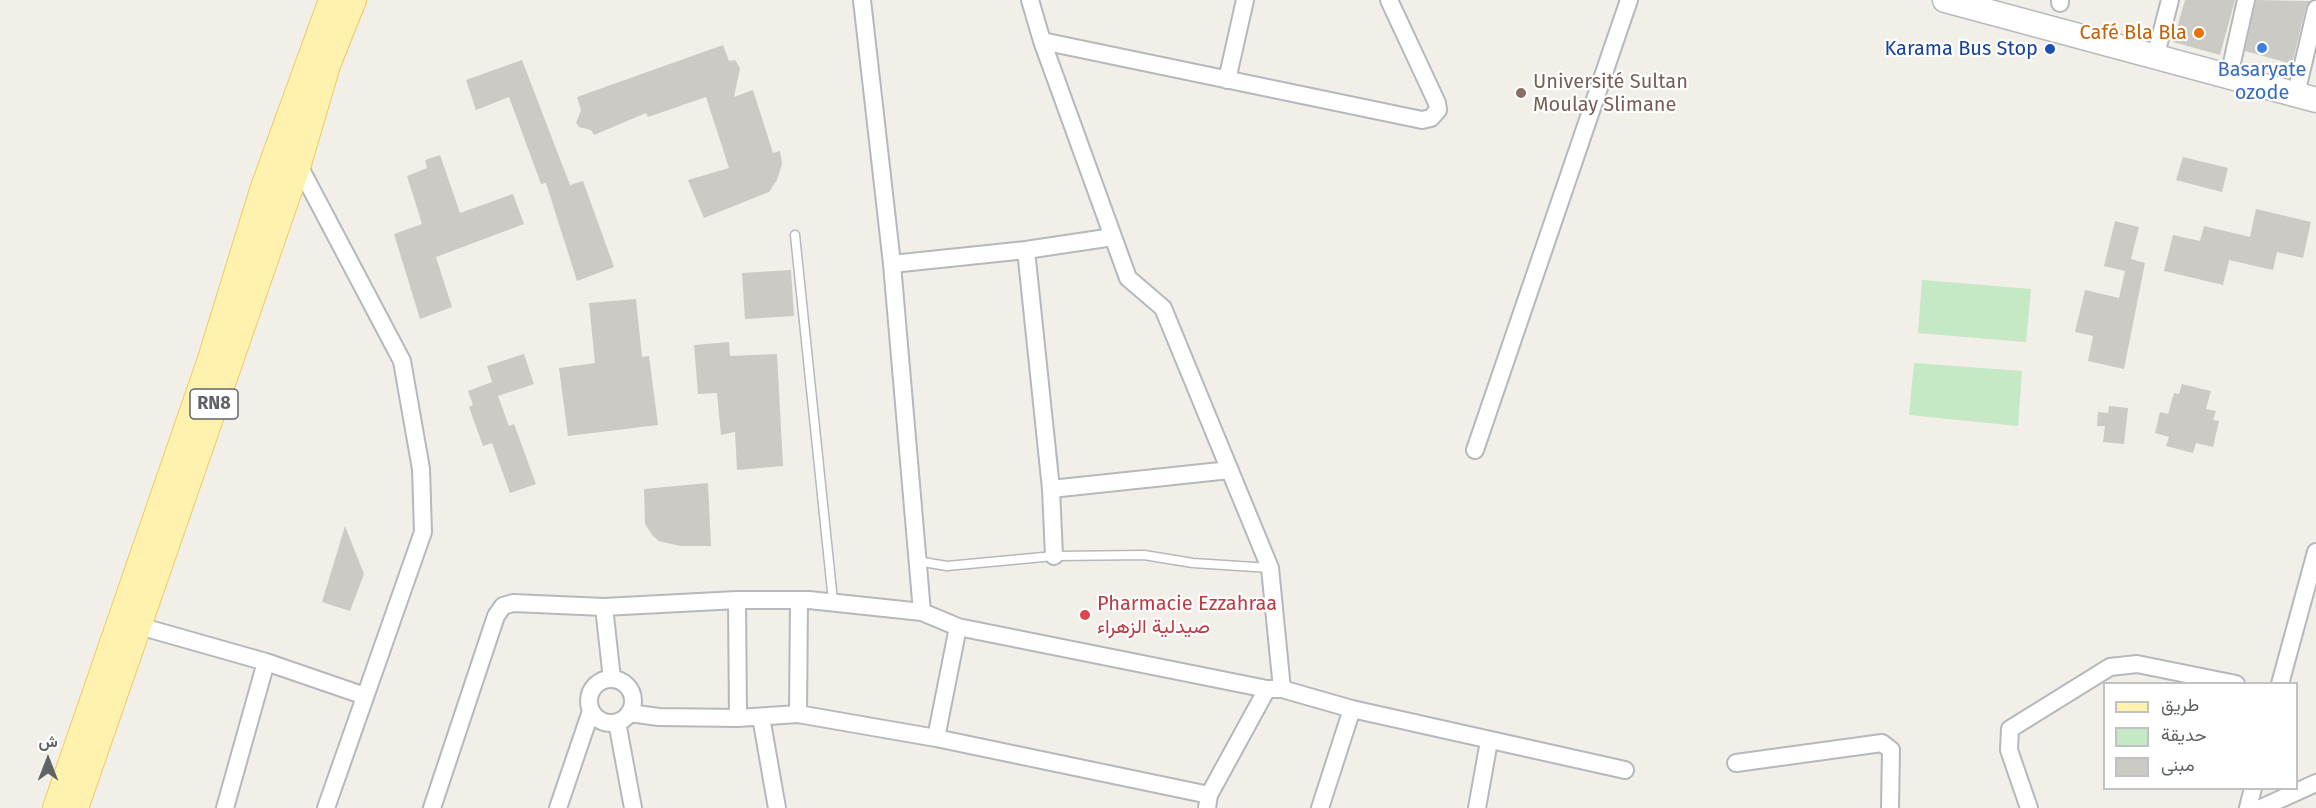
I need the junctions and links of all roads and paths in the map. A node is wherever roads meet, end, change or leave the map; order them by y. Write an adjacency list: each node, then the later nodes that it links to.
1 (332, 0): 55 (main road, RN8)
2 (353, 0): 17 (main road, RN8)
3 (862, 0): 21 (street)
4 (1030, 0): 12 (street)
5 (1245, 0): 15 (street)
6 (1389, 0): 15 (street)
7 (1629, 0): 22 (street)
8 (1945, 0): 13 (street)
9 (2170, 0): 13 (street)
10 (2246, 0): 14 (street)
11 (2316, 9): 16 (street)
12 (1042, 41): 15 (street); 19 (street)
13 (2155, 58): 14 (street)
14 (2229, 76): 16 (street)
15 (1227, 80)
16 (2306, 97)
17 (298, 164): 34 (main road, RN8); 41 (street)
18 (795, 236): 31 (lane)
19 (1113, 237): 20 (street); 23 (street)
20 (1026, 250): 21 (street); 24 (street)
21 (892, 264): 27 (street)
22 (1475, 450)
23 (1230, 470): 24 (street); 28 (street)
24 (1051, 489): 26 (street)
25 (2316, 552): 39 (street)
26 (1054, 556): 27 (lane); 28 (lane)
27 (917, 561): 33 (street)
28 (1270, 568): 40 (street)
29 (737, 600): 30 (street); 32 (street); 47 (street)
30 (799, 600): 31 (street); 44 (street)
31 (833, 601): 33 (street)
32 (604, 607): 37 (street); 59 (street)
33 (922, 612): 35 (street)
34 (138, 626): 36 (street); 56 (main road, RN8)
35 (958, 627): 40 (street); 48 (street)
36 (266, 662): 41 (street); 57 (street)
37 (612, 679): 43 (street); 46 (street)
38 (2226, 682): 66 (street)
39 (2281, 682)
40 (1274, 689): 42 (street); 54 (street)
41 (365, 696): 58 (street)
42 (1352, 709): 49 (street); 63 (street)
43 (591, 711): 46 (street); 60 (street)
44 (798, 714): 45 (street); 48 (street)
45 (761, 717): 47 (street); 62 (street)
46 (623, 718): 47 (street); 61 (street)
47 (738, 718)
48 (936, 738): 54 (street)
49 (1489, 741): 51 (street); 64 (street)
50 (1736, 763): 65 (street)
51 (1625, 770)
52 (2316, 783): 68 (street)
53 (2253, 790): 67 (street)
54 (1208, 802)
55 (56, 808)
56 (75, 808)
57 (225, 808)
58 (326, 808)
59 (432, 808)
60 (558, 808)
61 (633, 808)
62 (777, 808)
63 (1320, 808)
64 (1477, 808)
65 (1890, 808)
66 (2029, 808)
67 (2248, 808)
68 (2261, 808)

